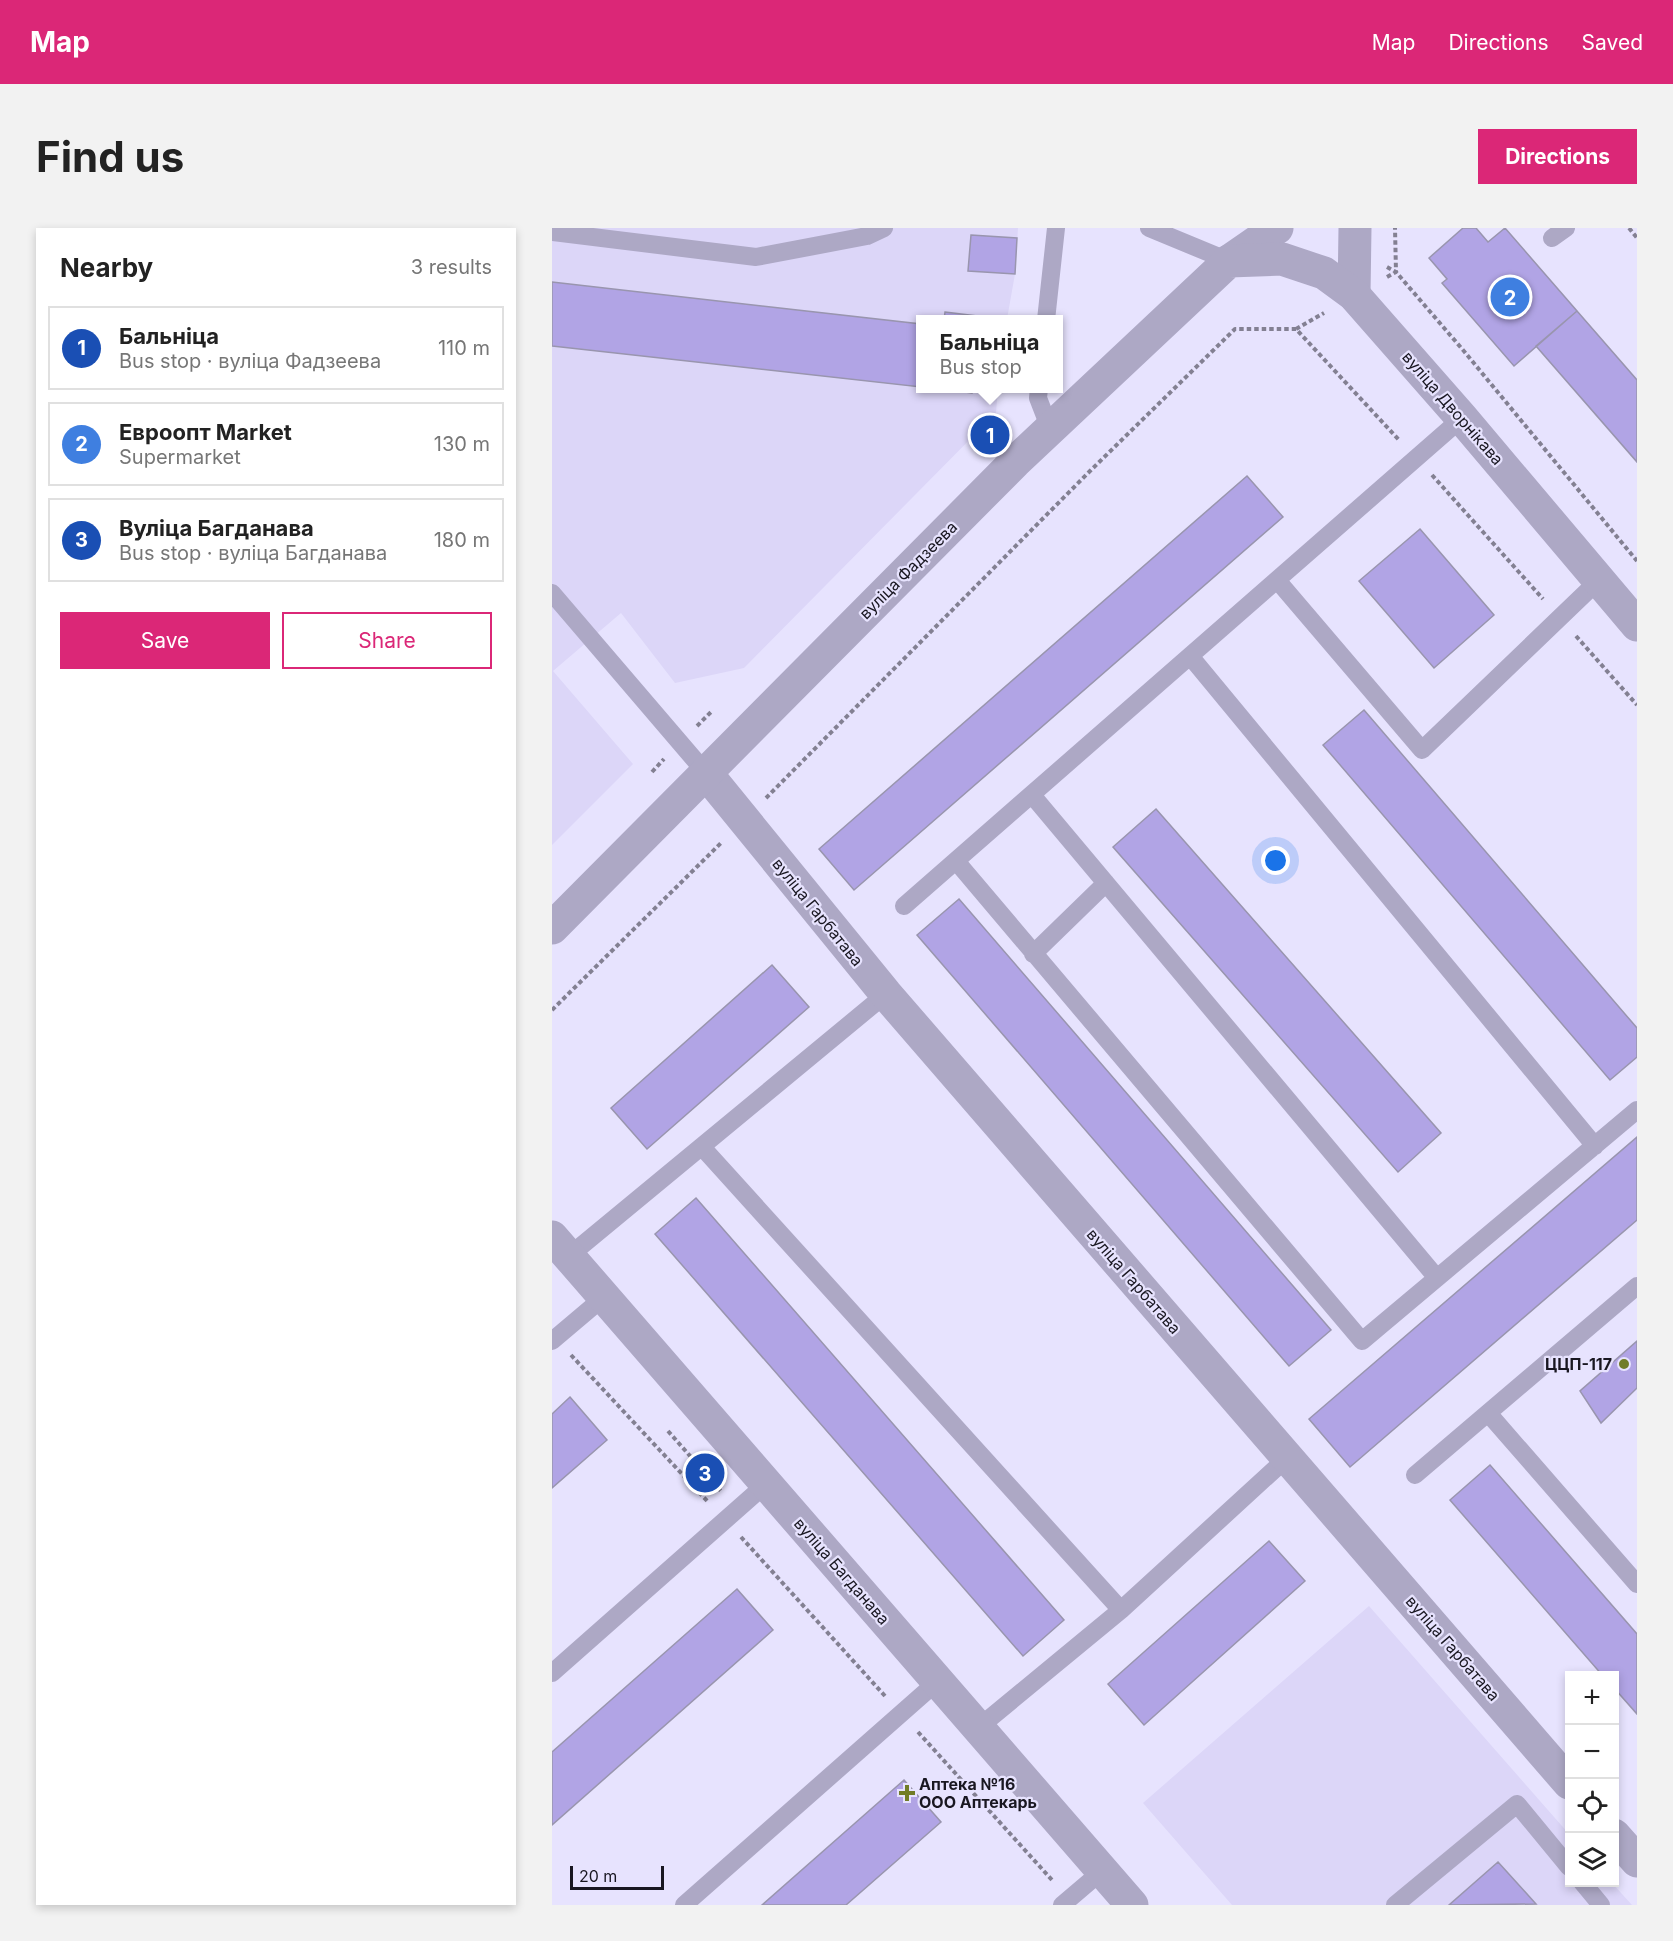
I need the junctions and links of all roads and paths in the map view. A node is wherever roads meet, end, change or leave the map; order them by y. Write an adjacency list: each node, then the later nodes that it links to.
1 (884, 228): 7 (lane)
2 (1056, 228): 14 (lane)
3 (1149, 228): 10 (lane)
4 (1277, 228): 10 (street, вуліца Фадзеева)
5 (1395, 228): 11 (path)
6 (1629, 228): 9 (path)
7 (552, 232)
8 (1355, 237): 11 (path); 13 (street)
9 (1637, 238)
10 (1229, 261): 13 (street, вуліца Дворнікава); 18 (street, вуліца Фадзеева)
11 (1396, 272): 12 (path); 20 (path)
12 (1386, 278)
13 (1342, 302): 15 (path); 17 (street, вуліца Дворнікава)
14 (1047, 315)
15 (1296, 329): 19 (path); 30 (path)
16 (1038, 393): 18 (lane)
17 (1462, 418): 19 (lane); 22 (street, вуліца Дворнікава)
18 (1050, 429): 28 (street, вуліца Фадзеева)
19 (1416, 458): 21 (lane); 24 (path)
20 (1637, 561)
21 (1277, 580): 24 (lane); 26 (lane)
22 (1599, 580): 24 (lane); 25 (street, вуліца Дворнікава)
23 (552, 594): 28 (lane)
24 (1560, 618): 27 (path)
25 (1637, 625)
26 (1190, 656): 29 (lane); 39 (lane)
27 (1637, 705)
28 (706, 773): 30 (street, вуліца Гарбатава); 34 (street, вуліца Фадзеева)
29 (1032, 795): 31 (lane); 32 (lane)
30 (744, 820): 36 (street, вуліца Гарбатава); 37 (path)
31 (956, 861): 33 (lane); 35 (lane)
32 (1106, 883): 35 (lane); 42 (lane)
33 (904, 906)
34 (552, 928)
35 (1033, 954): 42 (lane)
36 (886, 994): 40 (lane); 48 (street, вуліца Гарбатава)
37 (552, 1010)
38 (1637, 1110): 39 (lane)
39 (1595, 1146): 42 (lane)
40 (702, 1147): 41 (lane); 53 (lane)
41 (560, 1246): 44 (street, вуліца Багданава)
42 (1437, 1278)
43 (1637, 1286): 46 (lane)
44 (604, 1297): 45 (lane); 50 (street, вуліца Багданава)
45 (554, 1340): 51 (path)
46 (1488, 1413): 49 (lane); 52 (lane)
47 (668, 1431): 51 (path)
48 (1288, 1457): 53 (lane); 58 (street, вуліца Гарбатава)
49 (1415, 1475)
50 (766, 1484): 51 (lane); 55 (street, вуліца Багданава)
51 (731, 1515): 54 (lane); 56 (path)
52 (1637, 1584)
53 (1121, 1610): 57 (lane)
54 (552, 1673)
55 (938, 1682): 56 (lane); 57 (street, вуліца Багданава)
56 (902, 1714): 64 (path); 65 (lane)
57 (978, 1728): 62 (street, вуліца Багданава)
58 (1566, 1779)
59 (1619, 1840): 60 (street)
60 (1637, 1861)
61 (1565, 1862): 67 (lane)
62 (1102, 1871): 64 (lane); 66 (street, вуліца Багданава)
63 (1586, 1887): 68 (lane)
64 (1065, 1902)
65 (684, 1905)
66 (1132, 1905)
67 (1395, 1905)
68 (1601, 1905)

